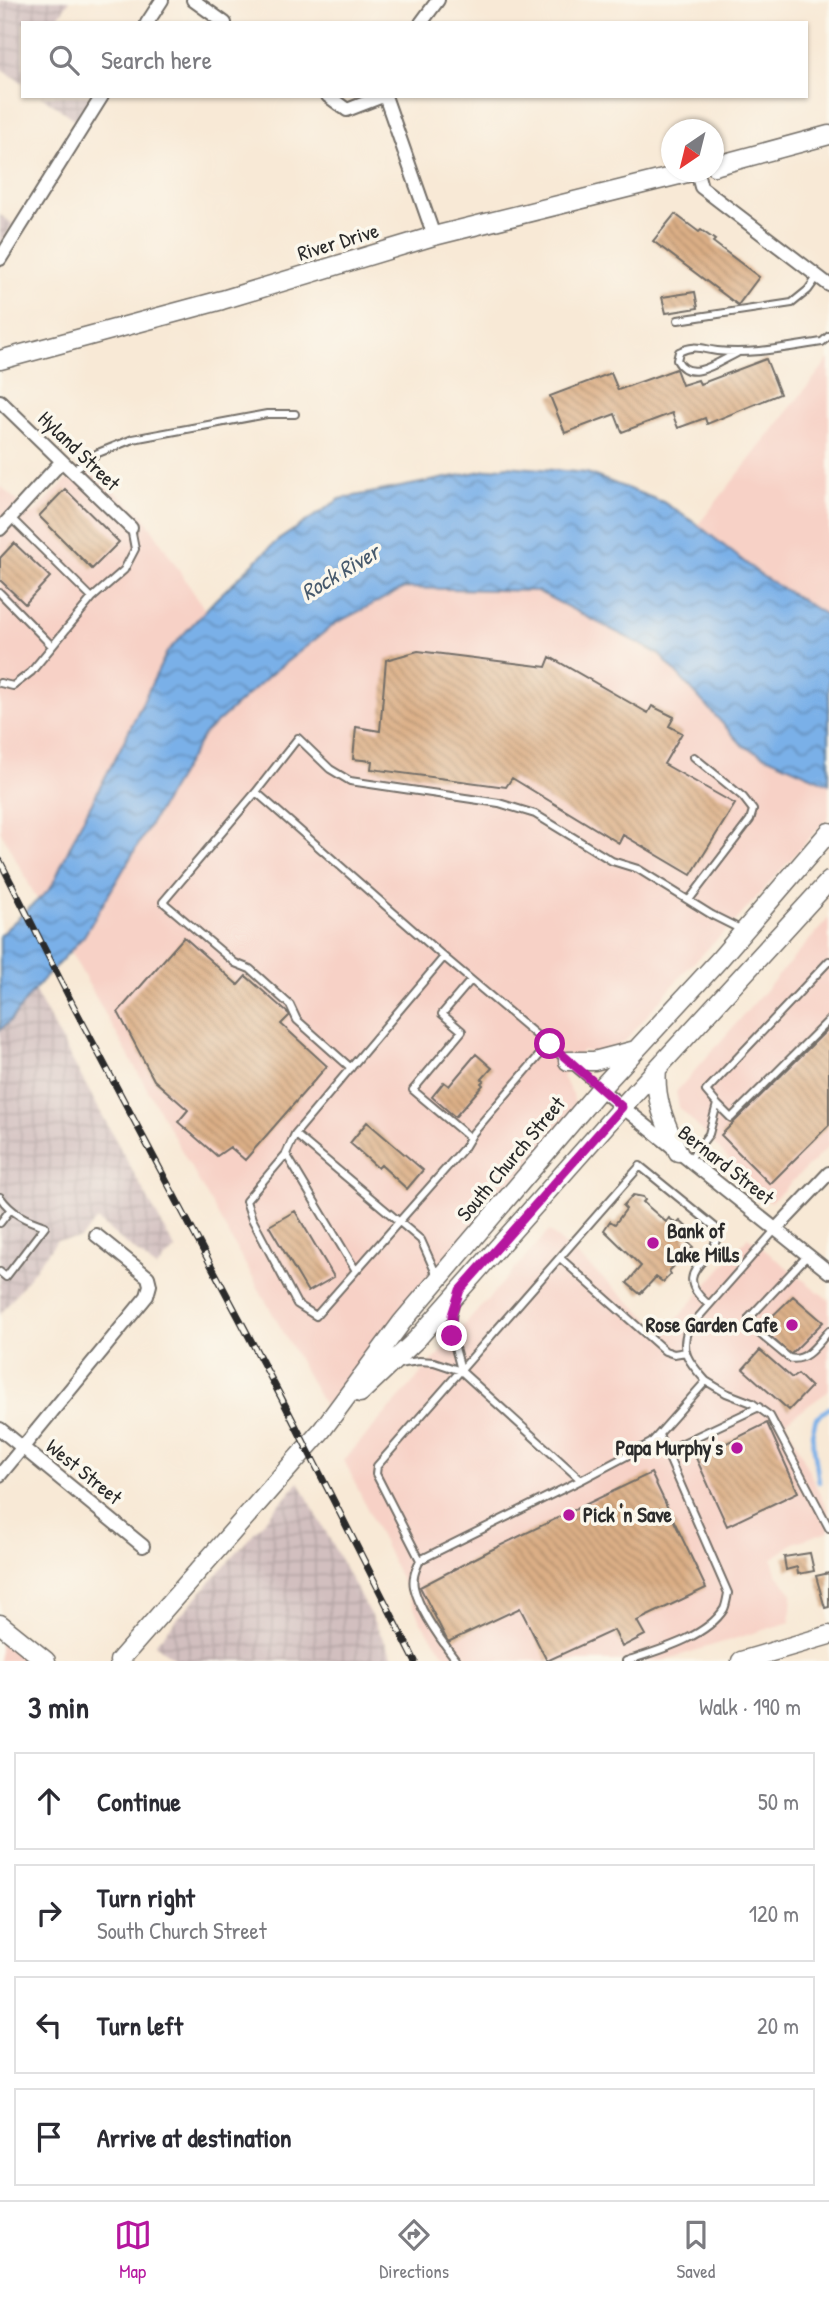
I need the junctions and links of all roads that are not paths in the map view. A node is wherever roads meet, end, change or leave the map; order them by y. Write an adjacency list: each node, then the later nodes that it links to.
1 (162, 0): 4 (street)
2 (193, 0): 5 (street)
3 (438, 0): 6 (street)
4 (148, 21)
5 (222, 21)
6 (422, 21)
7 (101, 98): 16 (street)
8 (331, 98): 9 (street)
9 (379, 98)
10 (385, 98): 15 (street)
11 (829, 135): 12 (main road)
12 (724, 163)
13 (661, 179): 15 (main road, River Drive)
14 (700, 182): 17 (street)
15 (434, 236): 22 (main road, River Drive)
16 (0, 259)
17 (818, 276): 18 (street); 19 (lane)
18 (829, 285)
19 (678, 320)
20 (829, 336): 21 (lane)
21 (737, 353): 21 (lane)
22 (0, 360)
23 (0, 401): 25 (street, Hyland Street)
24 (295, 414): 26 (lane)
25 (62, 461): 26 (street, Hyland Street); 27 (street)
26 (73, 470): 28 (street, Hyland Street)
27 (11, 518): 29 (street); 31 (lane)
28 (131, 528): 31 (lane)
29 (0, 529)
30 (0, 593): 32 (lane)
31 (92, 598): 32 (lane)
32 (52, 646): 33 (lane)
33 (0, 683)
34 (694, 757): 38 (lane)
35 (256, 792): 38 (lane); 40 (lane); 47 (lane)
36 (829, 832): 39 (main road, South Church Street)
37 (829, 881): 48 (main road, South Church Street)
38 (689, 900): 39 (lane)
39 (744, 931): 45 (main road, South Church Street)
40 (444, 957): 42 (lane); 47 (lane)
41 (827, 966): 50 (lane)
42 (471, 980): 44 (lane); 53 (lane)
43 (829, 1020): 50 (lane)
44 (550, 1044): 46 (lane); 53 (lane)
45 (636, 1050): 46 (main road); 49 (main road, South Church Street)
46 (568, 1060): 49 (lane)
47 (351, 1068): 52 (lane)
48 (657, 1069): 51 (main road, South Church Street); 55 (main road)
49 (600, 1088): 51 (street, Bernard Street); 68 (main road, South Church Street)
50 (717, 1104): 55 (lane)
51 (622, 1107): 55 (street, Bernard Street); 69 (main road, South Church Street)
52 (295, 1134): 54 (lane); 59 (lane)
53 (470, 1138): 59 (lane)
54 (286, 1154): 65 (lane); 65 (lane)
55 (683, 1156): 61 (street, Bernard Street)
56 (829, 1173): 61 (street)
57 (0, 1197): 58 (lane)
58 (10, 1210): 60 (lane); 66 (lane)
59 (398, 1220): 65 (lane); 68 (lane)
60 (0, 1223)
61 (776, 1228): 63 (street, Bernard Street); 70 (lane)
62 (96, 1235): 80 (street)
63 (808, 1255): 67 (street, Bernard Street); 71 (lane)
64 (560, 1258): 70 (lane); 72 (lane); 74 (lane)
65 (355, 1269)
66 (0, 1272)
67 (829, 1272)
68 (439, 1279): 78 (main road, South Church Street)
69 (460, 1290): 73 (main road, South Church Street); 74 (lane)
70 (709, 1305): 72 (lane)
71 (829, 1331)
72 (685, 1352): 75 (lane)
73 (388, 1367): 74 (lane); 78 (main road, South Church Street)
74 (461, 1371): 83 (lane); 86 (lane)
75 (706, 1381): 76 (lane); 79 (lane)
76 (759, 1407): 81 (lane); 84 (lane)
77 (0, 1429): 80 (street, West Street)
78 (322, 1430): 91 (main road, South Church Street)
79 (659, 1435): 81 (lane); 83 (lane)
80 (23, 1448): 82 (street); 85 (street, West Street)
81 (666, 1451): 93 (lane)
82 (0, 1475)
83 (581, 1480): 86 (lane)
84 (829, 1528)
85 (144, 1546)
86 (420, 1560): 92 (lane)
87 (0, 1624): 90 (main road)
88 (829, 1634): 89 (main road)
89 (752, 1659)
90 (46, 1661)
91 (119, 1661)
92 (457, 1661)
93 (626, 1661)

